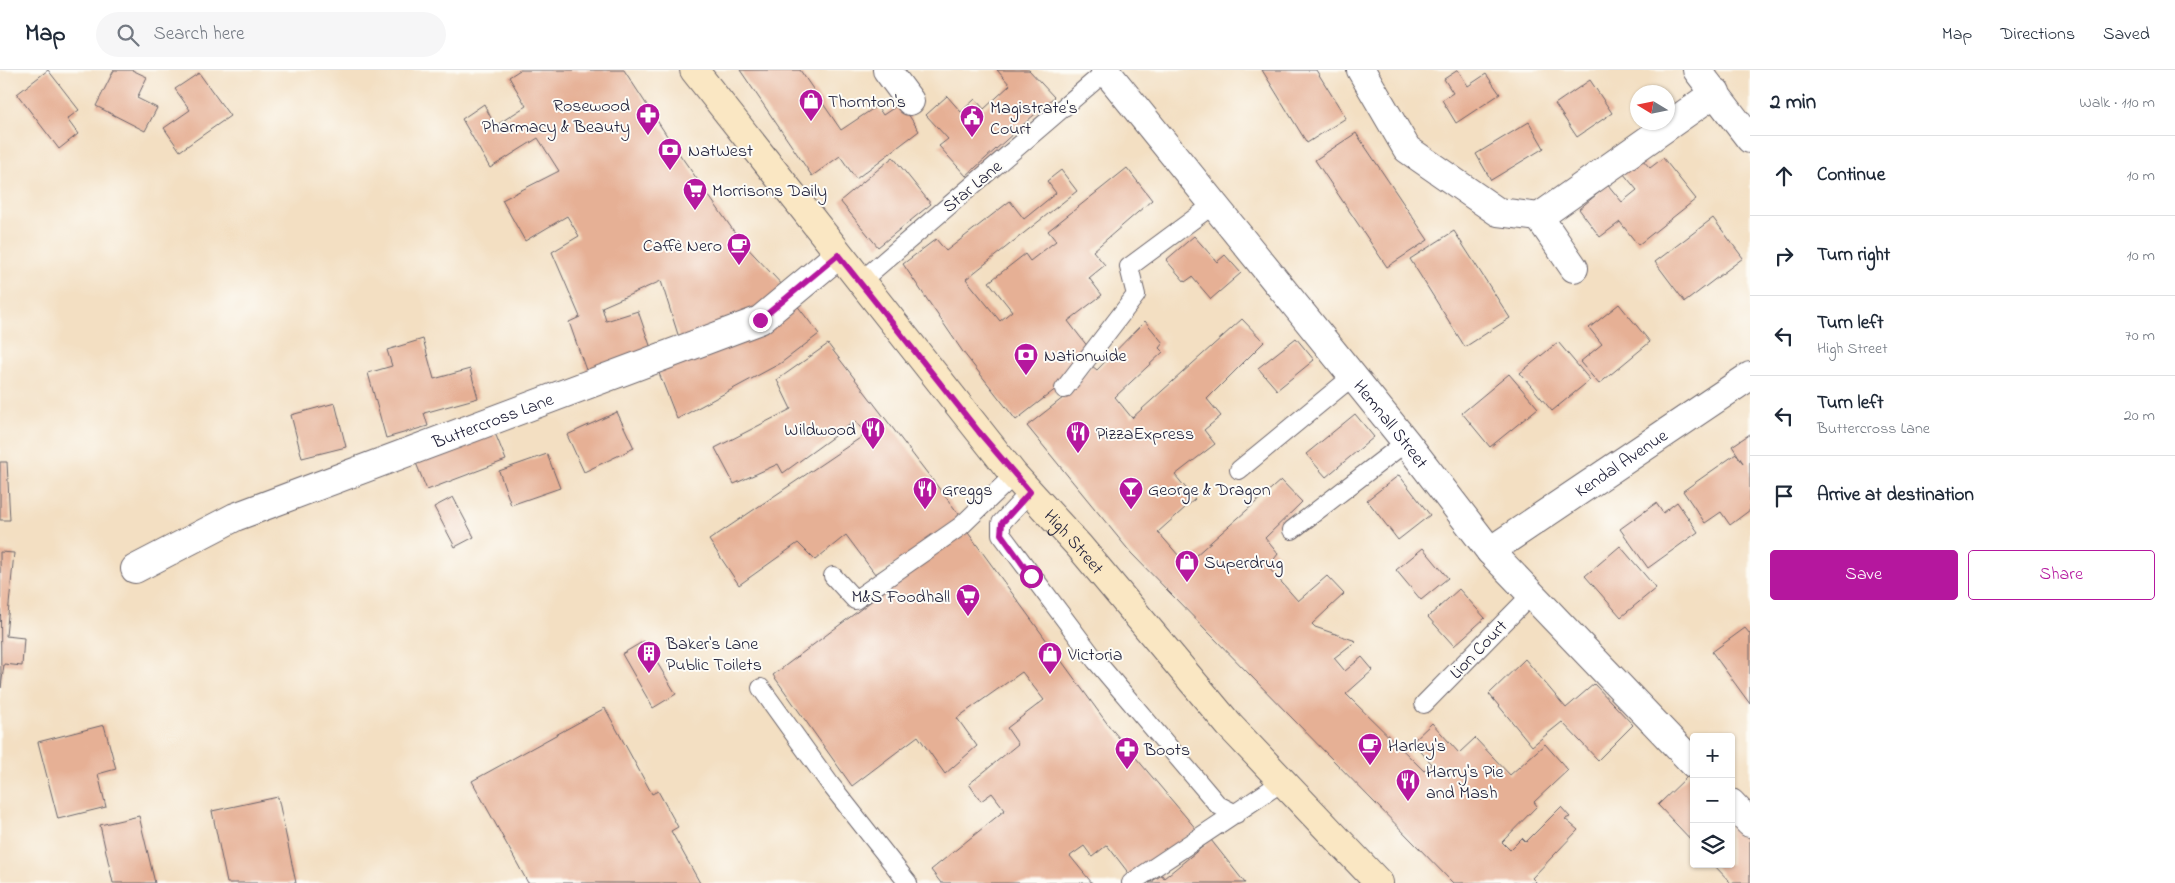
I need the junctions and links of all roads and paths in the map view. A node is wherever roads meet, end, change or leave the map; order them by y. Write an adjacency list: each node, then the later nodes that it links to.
1 (694, 70): 11 (main road, High Street)
2 (887, 70): 7 (street)
3 (1361, 70): 10 (street)
4 (1698, 70): 6 (street)
5 (1106, 71): 9 (street, Hemnall Street); 13 (lane, Star Lane)
6 (1716, 92): 8 (street); 10 (street)
7 (910, 101)
8 (1750, 138)
9 (1214, 204): 14 (street, Hemnall Street); 16 (lane)
10 (1539, 217): 12 (street)
11 (838, 255): 13 (main road, High Street); 22 (street, Buttercross Lane)
12 (1574, 268)
13 (861, 281): 19 (main road, High Street)
14 (1353, 376): 17 (street, Hemnall Street); 18 (lane)
15 (1750, 376): 21 (street, Kendal Avenue)
16 (1064, 389)
17 (1406, 442): 20 (lane); 21 (street, Hemnall Street)
18 (1239, 470)
19 (1022, 483): 23 (lane); 28 (main road, High Street); 30 (lane)
20 (1292, 530)
21 (1490, 551): 24 (street, Hemnall Street)
22 (135, 569)
23 (833, 576)
24 (1532, 594): 26 (lane, Lion Court); 27 (street, Hemnall Street)
25 (761, 688): 32 (lane)
26 (1424, 704)
27 (1690, 760)
28 (1282, 782): 30 (lane); 34 (main road, High Street)
29 (1735, 807): 31 (street)
30 (1236, 814): 33 (lane)
31 (1750, 822)
32 (908, 883)
33 (1131, 883)
34 (1379, 883)

